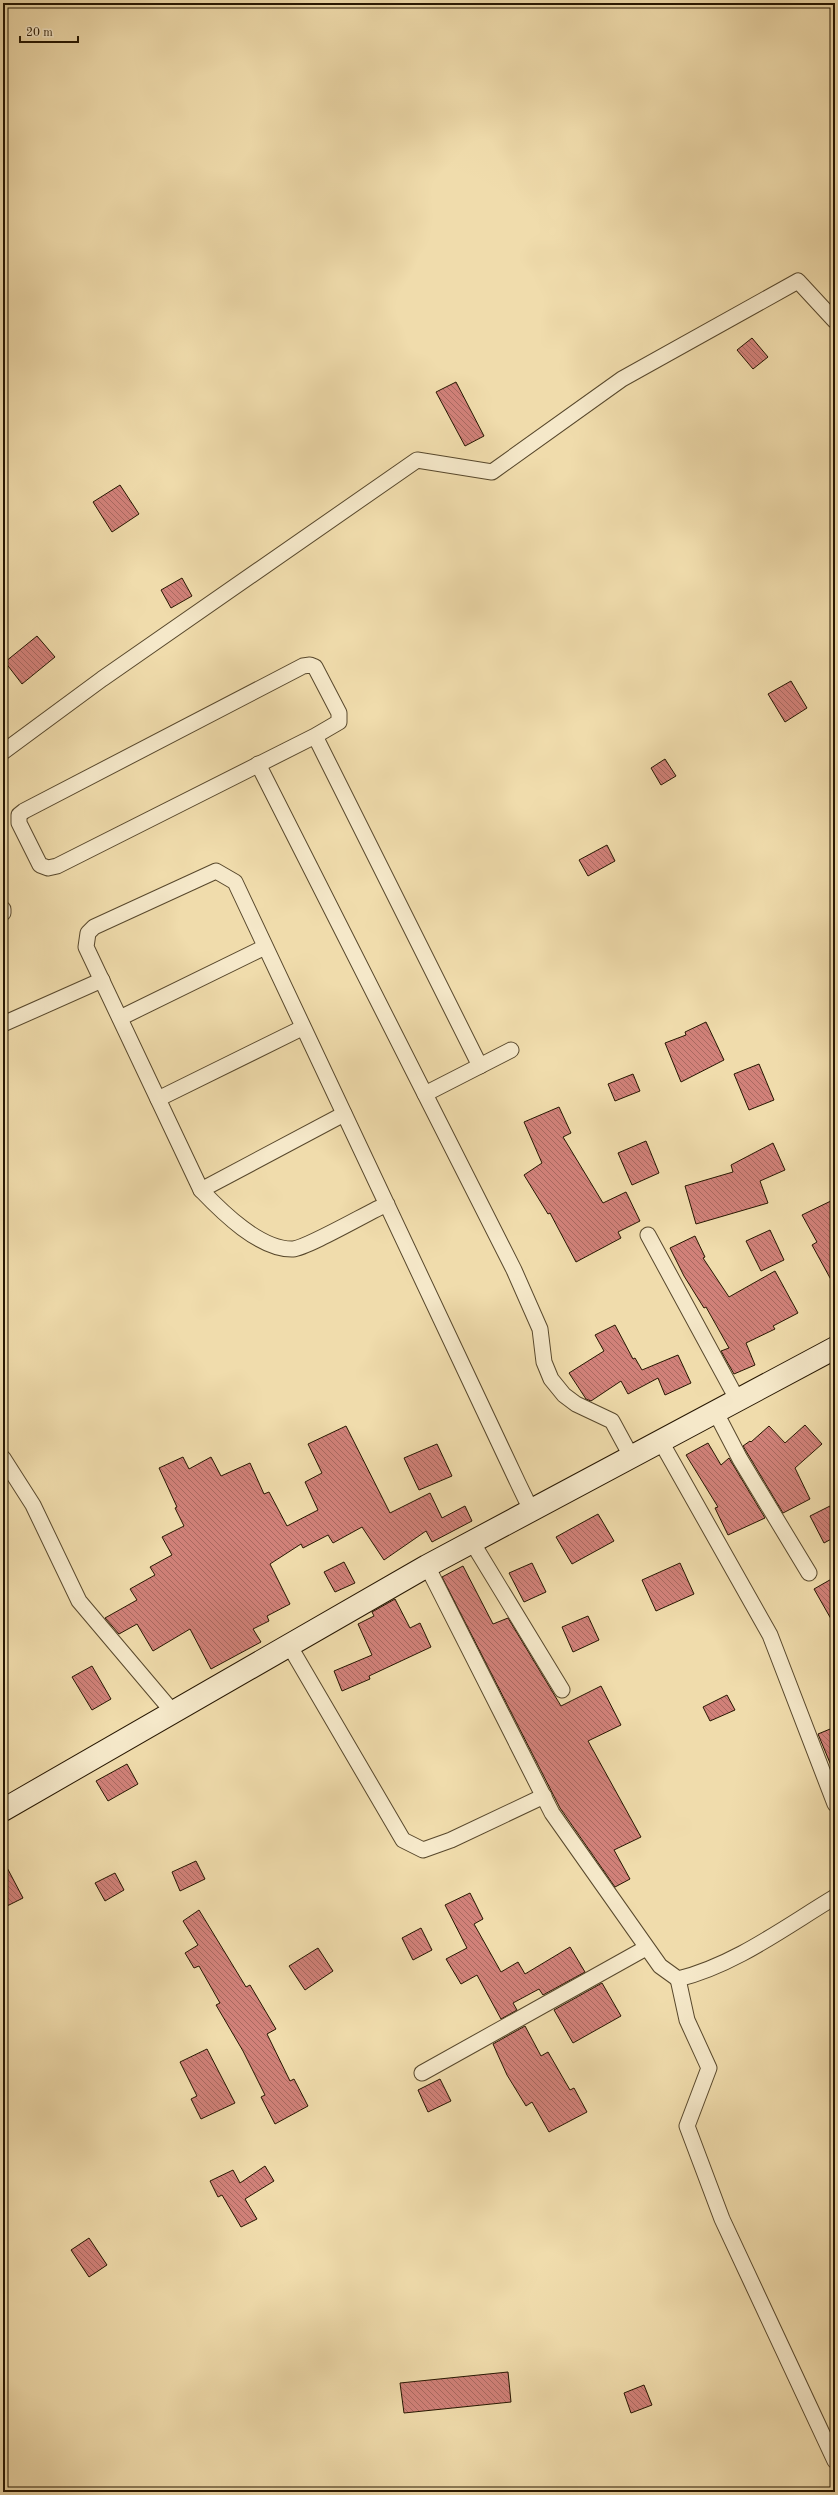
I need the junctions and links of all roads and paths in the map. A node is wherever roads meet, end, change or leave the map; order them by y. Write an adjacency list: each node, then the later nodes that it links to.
1 (835, 321): 3 (street)
2 (315, 736): 4 (street); 4 (street); 13 (street)
3 (3, 752)
4 (258, 764): 14 (street)
5 (3, 909): 6 (street)
6 (3, 913)
7 (265, 947): 8 (street); 9 (street); 11 (street)
8 (102, 980): 9 (street); 10 (street)
9 (120, 1018): 15 (street)
10 (3, 1024)
11 (302, 1028): 15 (street); 16 (street)
12 (512, 1050): 13 (street)
13 (480, 1066): 14 (street)
14 (425, 1094): 24 (street)
15 (158, 1100): 17 (street)
16 (344, 1114): 17 (street); 18 (street)
17 (201, 1190): 18 (street)
18 (386, 1204): 26 (street)
19 (648, 1235): 21 (street)
20 (835, 1348): 21 (street)
21 (738, 1399): 22 (street)
22 (715, 1411): 23 (street); 29 (street)
23 (660, 1440): 24 (street); 34 (street)
24 (631, 1456): 26 (street)
25 (3, 1458): 32 (street)
26 (531, 1510): 27 (street)
27 (472, 1542): 28 (street); 31 (street)
28 (427, 1566): 30 (street); 33 (street)
29 (809, 1573)
30 (289, 1645): 32 (street); 33 (street)
31 (562, 1690)
32 (172, 1712): 35 (street)
33 (544, 1796): 37 (street)
34 (835, 1804)
35 (3, 1810)
36 (835, 1897): 38 (street)
37 (646, 1948): 38 (street); 39 (street)
38 (678, 1979): 40 (street)
39 (422, 2073)
40 (835, 2461)

